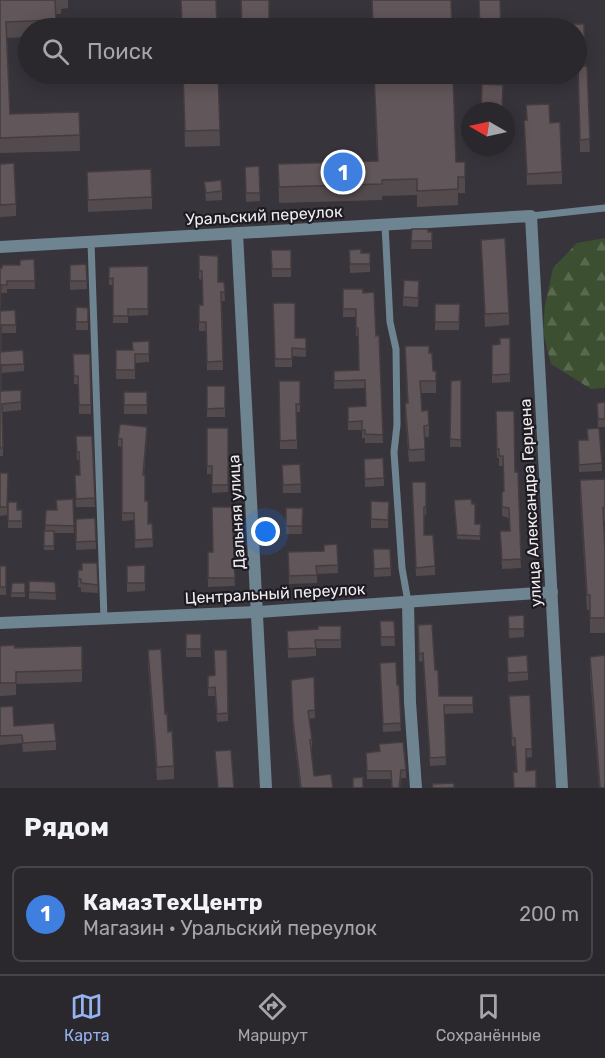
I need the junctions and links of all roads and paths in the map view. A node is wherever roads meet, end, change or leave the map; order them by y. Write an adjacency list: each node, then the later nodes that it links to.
1 (605, 208): 2 (lane)
2 (531, 216): 3 (street, Уральский переулок); 7 (street, улица Александра Герцена)
3 (384, 225): 4 (street, Уральский переулок); 8 (lane)
4 (237, 233): 5 (street, Уральский переулок); 9 (street, Дальняя улица)
5 (91, 242): 6 (street, Уральский переулок); 10 (lane)
6 (0, 247)
7 (552, 592): 8 (street, Центральный переулок); 14 (street, улица Александра Герцена)
8 (408, 602): 9 (street, Центральный переулок); 13 (street)
9 (258, 612): 10 (street, Центральный переулок); 12 (street, Дальняя улица)
10 (104, 618): 11 (street, Центральный переулок)
11 (0, 623)
12 (266, 788)
13 (416, 788)
14 (562, 788)

